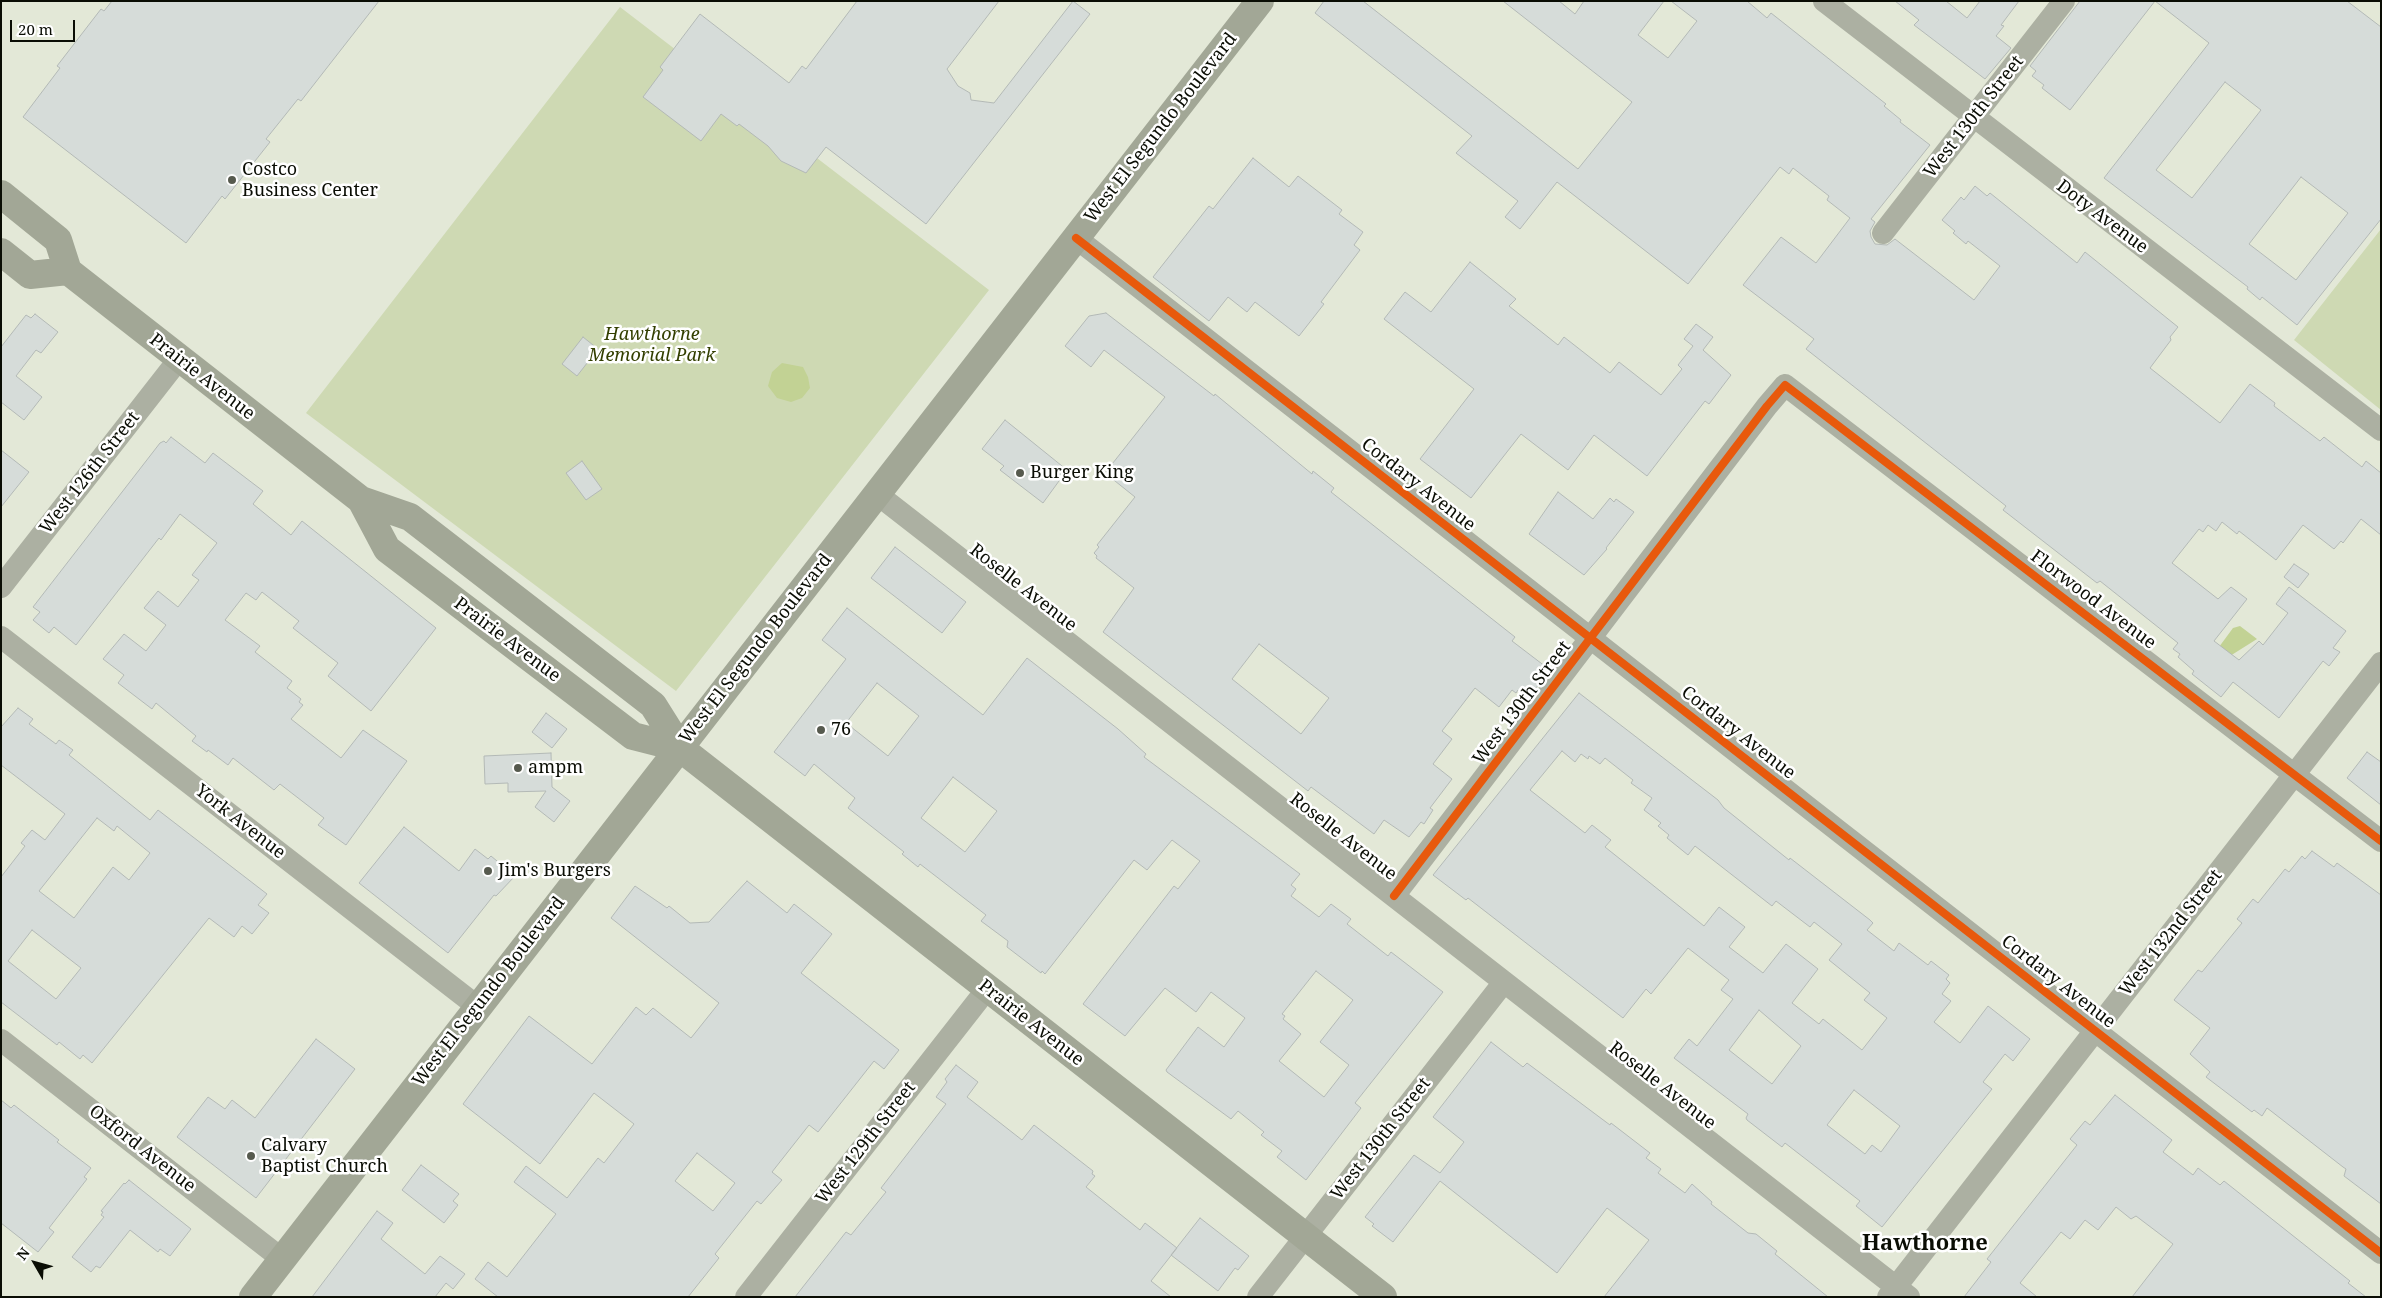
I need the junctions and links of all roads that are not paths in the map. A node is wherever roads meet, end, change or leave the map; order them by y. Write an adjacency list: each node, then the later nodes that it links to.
1 (1260, 1): 7 (main road, West El Segundo Boulevard)
2 (1824, 1): 4 (street, Doty Avenue)
3 (2064, 1): 4 (street, West 130th Street)
4 (1973, 118): 6 (street, West 130th Street); 12 (street, Doty Avenue)
5 (1, 194): 9 (main road)
6 (1883, 233)
7 (1076, 238): 13 (main road, West El Segundo Boulevard); 17 (street, Cordary Avenue)
8 (1, 252): 9 (main road)
9 (68, 271): 10 (main road, Prairie Avenue)
10 (179, 359): 14 (main road, Prairie Avenue); 15 (street, West 126th Street)
11 (1785, 385): 17 (street, West 130th Street); 20 (street, Florwood Avenue)
12 (2381, 430)
13 (877, 494): 19 (main road, West El Segundo Boulevard); 22 (street, Roselle Avenue)
14 (361, 500): 19 (main road, Prairie Avenue); 19 (main road, Prairie Avenue)
15 (1, 587)
16 (1, 637): 25 (street, York Avenue)
17 (1590, 638): 22 (street, West 130th Street); 26 (street, Cordary Avenue)
18 (2381, 664): 20 (street, West 132nd Street)
19 (680, 748): 24 (main road, Prairie Avenue); 25 (main road, West El Segundo Boulevard)
20 (2295, 774): 21 (street, Florwood Avenue); 26 (street, West 132nd Street)
21 (2381, 841)
22 (1394, 896): 23 (street, Roselle Avenue)
23 (1504, 982): 28 (street, West 130th Street); 31 (street, Roselle Avenue)
24 (987, 989): 28 (main road, Prairie Avenue); 33 (street, West 129th Street)
25 (478, 1007): 30 (main road, West El Segundo Boulevard)
26 (2095, 1030): 29 (street, Cordary Avenue); 31 (street, West 132nd Street)
27 (1, 1040): 30 (street, Oxford Avenue)
28 (1305, 1237): 34 (street, West 130th Street); 35 (main road, Prairie Avenue)
29 (2381, 1253)
30 (282, 1259): 32 (main road, West El Segundo Boulevard)
31 (1897, 1293)
32 (253, 1297)
33 (746, 1297)
34 (1258, 1297)
35 (1382, 1297)

